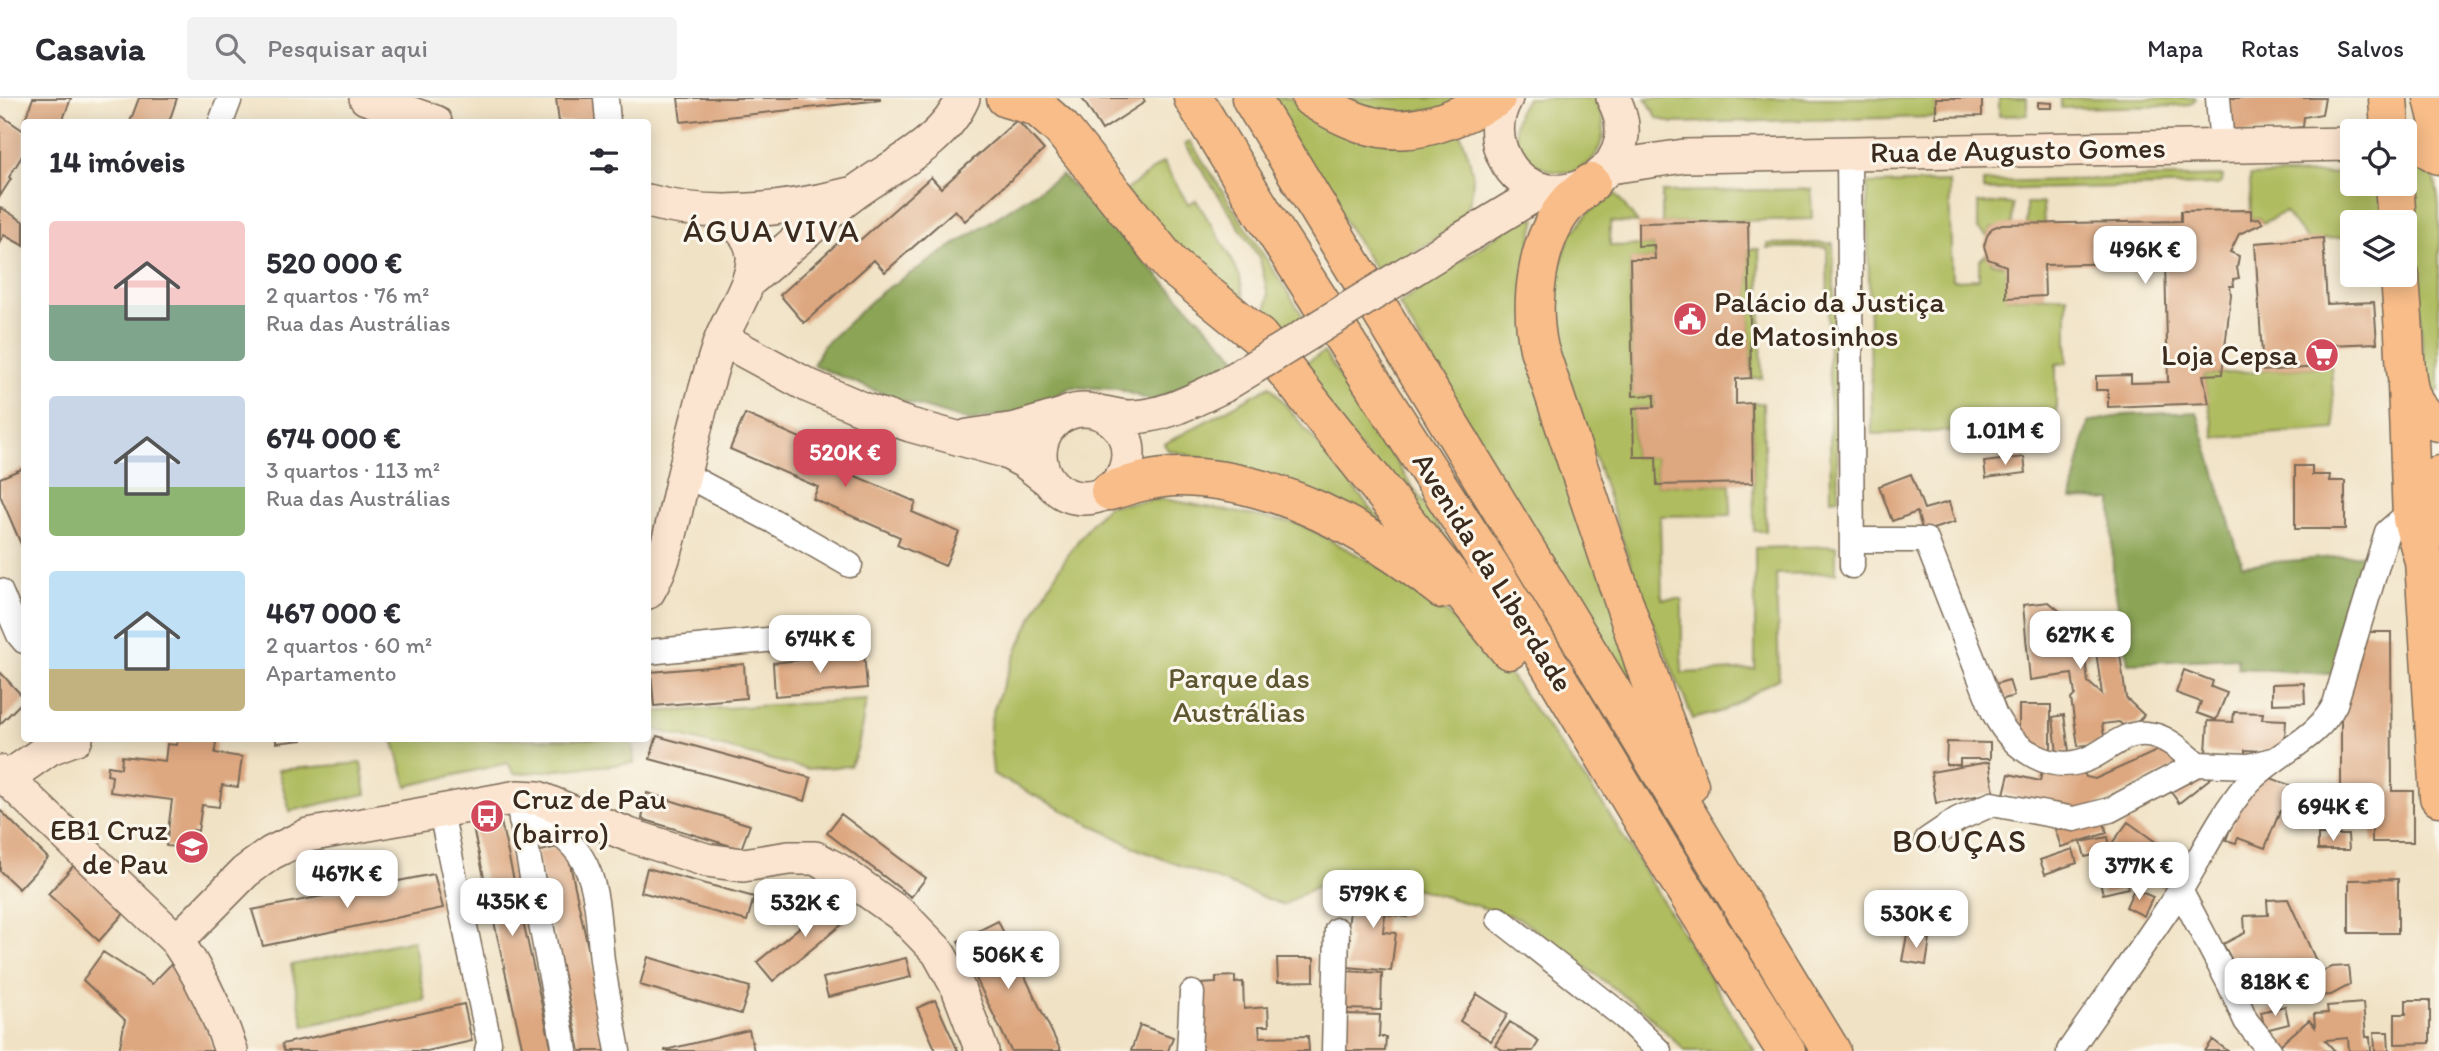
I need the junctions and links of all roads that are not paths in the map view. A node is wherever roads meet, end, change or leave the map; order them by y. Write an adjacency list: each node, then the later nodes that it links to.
1 (230, 98): 15 (street)
2 (606, 98): 17 (street)
3 (963, 98): 29 (street)
4 (1006, 98): 55 (main road)
5 (1193, 98): 65 (main road, Avenida da Liberdade)
6 (1251, 98): 71 (main road, Avenida da Liberdade)
7 (1311, 98): 8 (main road)
8 (1496, 98)
9 (1506, 98): 26 (street)
10 (2218, 98): 22 (street)
11 (2388, 98): 18 (main road)
12 (2433, 98): 19 (main road)
13 (382, 101): 16 (street)
14 (1618, 106): 25 (street); 27 (street)
15 (222, 119)
16 (427, 119)
17 (608, 119)
18 (2389, 119)
19 (2439, 123)
20 (2340, 144): 22 (street, Rua de Augusto Gomes)
21 (2417, 144): 24 (main road)
22 (2222, 146): 23 (street, Rua de Augusto Gomes)
23 (1849, 153): 25 (street, Rua de Augusto Gomes); 47 (street)
24 (2439, 155)
25 (1684, 156): 27 (street, Rua de Augusto Gomes)
26 (1505, 160): 28 (street); 32 (street)
27 (1600, 175): 28 (street, Rua de Augusto Gomes); 71 (main road)
28 (1543, 190): 32 (street)
29 (855, 192): 31 (street); 33 (street)
30 (651, 202): 31 (street)
31 (717, 211): 33 (street)
32 (1462, 239): 37 (street, bridge)
33 (749, 281): 35 (street)
34 (2401, 287): 36 (main road)
35 (722, 339): 41 (street); 42 (street)
36 (2407, 385): 40 (main road); 46 (main road)
37 (1223, 386): 38 (street); 44 (street)
38 (1097, 412): 39 (street); 44 (street)
39 (1063, 415): 41 (street); 45 (street)
40 (2439, 422)
41 (958, 437): 45 (street)
42 (684, 474): 49 (street); 51 (street)
43 (2439, 475): 48 (main road)
44 (1118, 479): 45 (street); 55 (main road)
45 (1048, 480)
46 (2412, 519): 48 (main road); 58 (street)
47 (1852, 540): 50 (street); 59 (street)
48 (2424, 561): 61 (main road)
49 (850, 565)
50 (1852, 566)
51 (651, 587)
52 (0, 591): 54 (street)
53 (815, 635): 56 (street)
54 (21, 637)
55 (1509, 650): 65 (main road)
56 (651, 652)
57 (66, 742): 60 (street)
58 (2279, 757): 59 (street); 66 (street)
59 (2197, 764): 64 (street)
60 (3, 775): 69 (street)
61 (2439, 797)
62 (519, 809): 63 (street); 74 (street); 75 (street); 76 (street)
63 (441, 812): 69 (street); 73 (street)
64 (1927, 840)
65 (1674, 872): 80 (main road, Avenida da Liberdade)
66 (2180, 890): 82 (street); 83 (street)
67 (1499, 919): 79 (street)
68 (1337, 930): 78 (street)
69 (177, 942): 72 (street)
70 (1192, 993): 77 (street)
71 (1795, 993): 81 (main road, Avenida da Liberdade)
72 (231, 1051)
73 (487, 1051)
74 (565, 1051)
75 (618, 1051)
76 (982, 1051)
77 (1189, 1051)
78 (1334, 1051)
79 (1658, 1051)
80 (1786, 1051)
81 (1831, 1051)
82 (2069, 1051)
83 (2270, 1051)

